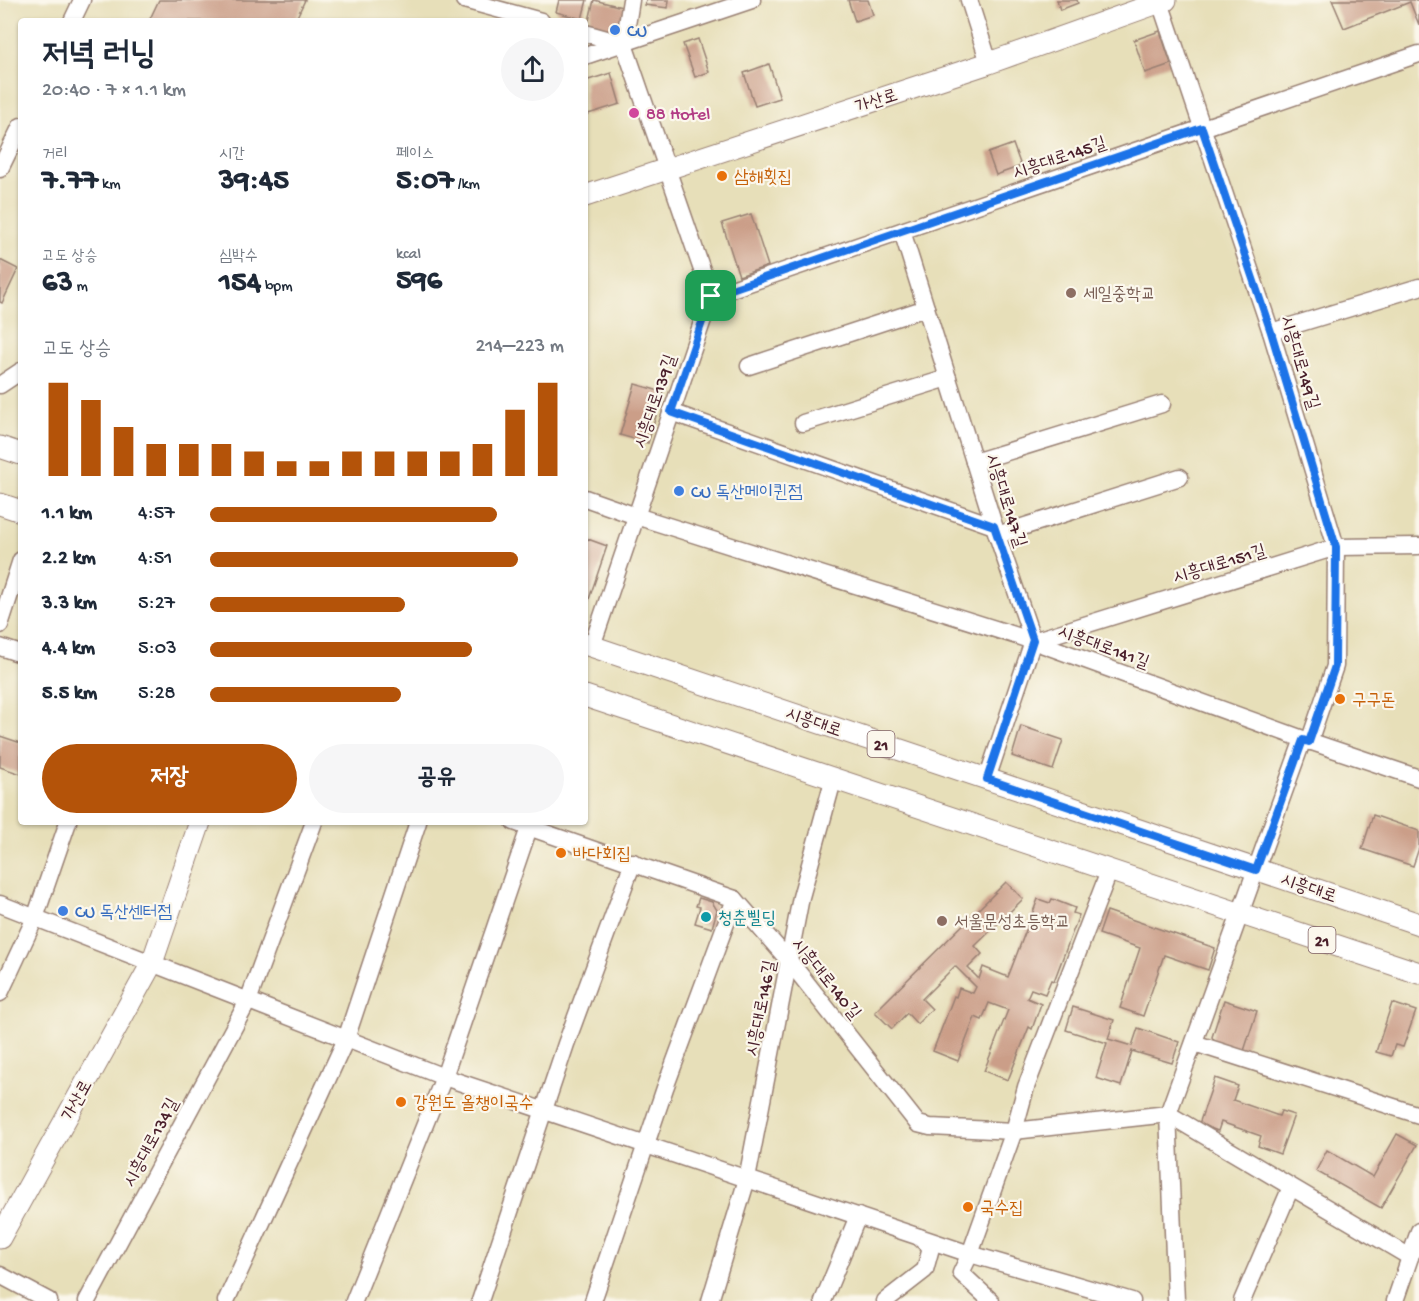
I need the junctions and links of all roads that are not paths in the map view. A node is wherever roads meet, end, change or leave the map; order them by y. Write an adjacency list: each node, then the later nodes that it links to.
1 (82, 0): 7 (street)
2 (464, 0): 8 (street)
3 (630, 0): 10 (street)
4 (752, 0): 10 (street)
5 (969, 0): 13 (street)
6 (1163, 1): 13 (main road, 가산로); 14 (street, 시흥대로149길)
7 (73, 18)
8 (529, 18)
9 (588, 34): 10 (street)
10 (624, 44): 12 (street); 17 (street)
11 (1419, 54): 14 (street, 시흥대로145길)
12 (588, 55)
13 (989, 63): 17 (main road, 가산로)
14 (1202, 128): 19 (street, 시흥대로145길); 23 (street, 시흥대로149길)
15 (18, 132): 16 (street)
16 (0, 169)
17 (666, 169): 18 (main road, 가산로); 21 (street)
18 (588, 195)
19 (902, 231): 21 (street, 시흥대로145길); 22 (street, 시흥대로147길)
20 (1419, 287): 23 (street)
21 (711, 296): 29 (street, 시흥대로139길)
22 (926, 308): 24 (street); 26 (street, 시흥대로147길)
23 (1271, 332): 41 (street, 시흥대로149길)
24 (749, 366)
25 (18, 373): 27 (street)
26 (948, 378): 30 (street); 33 (street, 시흥대로147길)
27 (0, 385)
28 (1162, 404): 33 (street)
29 (671, 412): 38 (street, 시흥대로139길); 39 (street)
30 (803, 423)
31 (0, 447): 32 (main road)
32 (18, 453)
33 (974, 462): 39 (street, 시흥대로147길)
34 (1180, 477): 39 (street)
35 (588, 499): 38 (street)
36 (0, 504): 37 (main road)
37 (18, 510)
38 (636, 516): 44 (street, 시흥대로141길); 45 (street, 시흥대로139길)
39 (995, 530): 44 (street, 시흥대로147길)
40 (1419, 546): 41 (street, 시흥대로151길)
41 (1336, 547): 44 (street, 시흥대로151길); 49 (street, 시흥대로149길)
42 (18, 569): 43 (street)
43 (0, 626)
44 (1033, 640): 49 (street, 시흥대로141길); 52 (street)
45 (588, 645): 52 (main road, 시흥대로 / 21)
46 (0, 647): 47 (street)
47 (18, 653)
48 (588, 697): 50 (main road, 21)
49 (1306, 741): 51 (street, 시흥대로141길); 61 (street, 시흥대로149길)
50 (834, 777): 60 (main road, 21); 67 (street, 시흥대로146길)
51 (1419, 778)
52 (987, 779): 61 (main road, 시흥대로 / 21)
53 (67, 825): 65 (street)
54 (199, 825): 68 (main road, 가산로)
55 (313, 825): 71 (street, 시흥대로134길)
56 (417, 825): 72 (street)
57 (525, 825): 74 (street)
58 (528, 825): 59 (street, 시흥대로140길)
59 (633, 862): 62 (street, 시흥대로140길); 75 (street)
60 (1110, 869): 64 (main road, 21); 78 (street)
61 (1256, 870): 64 (street, 시흥대로149길); 66 (main road, 시흥대로 / 21)
62 (735, 899): 67 (street, 시흥대로140길); 79 (street)
63 (0, 904): 65 (street)
64 (1240, 913): 69 (main road, 21); 73 (street, 시흥대로149길)
65 (35, 918): 68 (street); 70 (street)
66 (1419, 924)
67 (790, 962): 78 (street, 시흥대로140길); 80 (street, 시흥대로146길)
68 (152, 963): 71 (street); 85 (main road, 가산로)
69 (1419, 973)
70 (0, 993)
71 (248, 1001): 72 (street); 90 (street, 시흥대로134길)
72 (346, 1039): 74 (street); 91 (street)
73 (1194, 1043): 76 (street, 시흥대로149길); 77 (street)
74 (444, 1077): 75 (street); 92 (street)
75 (544, 1110): 79 (street); 93 (street)
76 (1168, 1114): 78 (street, 시흥대로140길); 81 (street); 100 (street)
77 (1419, 1115)
78 (1014, 1131): 86 (street)
79 (645, 1144): 80 (street); 94 (street)
80 (747, 1179): 82 (street); 95 (street, 시흥대로146길)
81 (1291, 1187): 87 (street); 101 (street)
82 (858, 1216): 84 (street); 96 (street)
83 (1419, 1230): 87 (street)
84 (917, 1236): 86 (street); 97 (street)
85 (0, 1238)
86 (970, 1254): 98 (street); 99 (street)
87 (1410, 1257): 102 (street)
88 (0, 1275): 89 (street)
89 (49, 1301)
90 (87, 1301)
91 (226, 1301)
92 (354, 1301)
93 (480, 1301)
94 (593, 1301)
95 (710, 1301)
96 (824, 1301)
97 (885, 1301)
98 (991, 1301)
99 (1132, 1301)
100 (1176, 1301)
101 (1242, 1301)
102 (1395, 1301)

